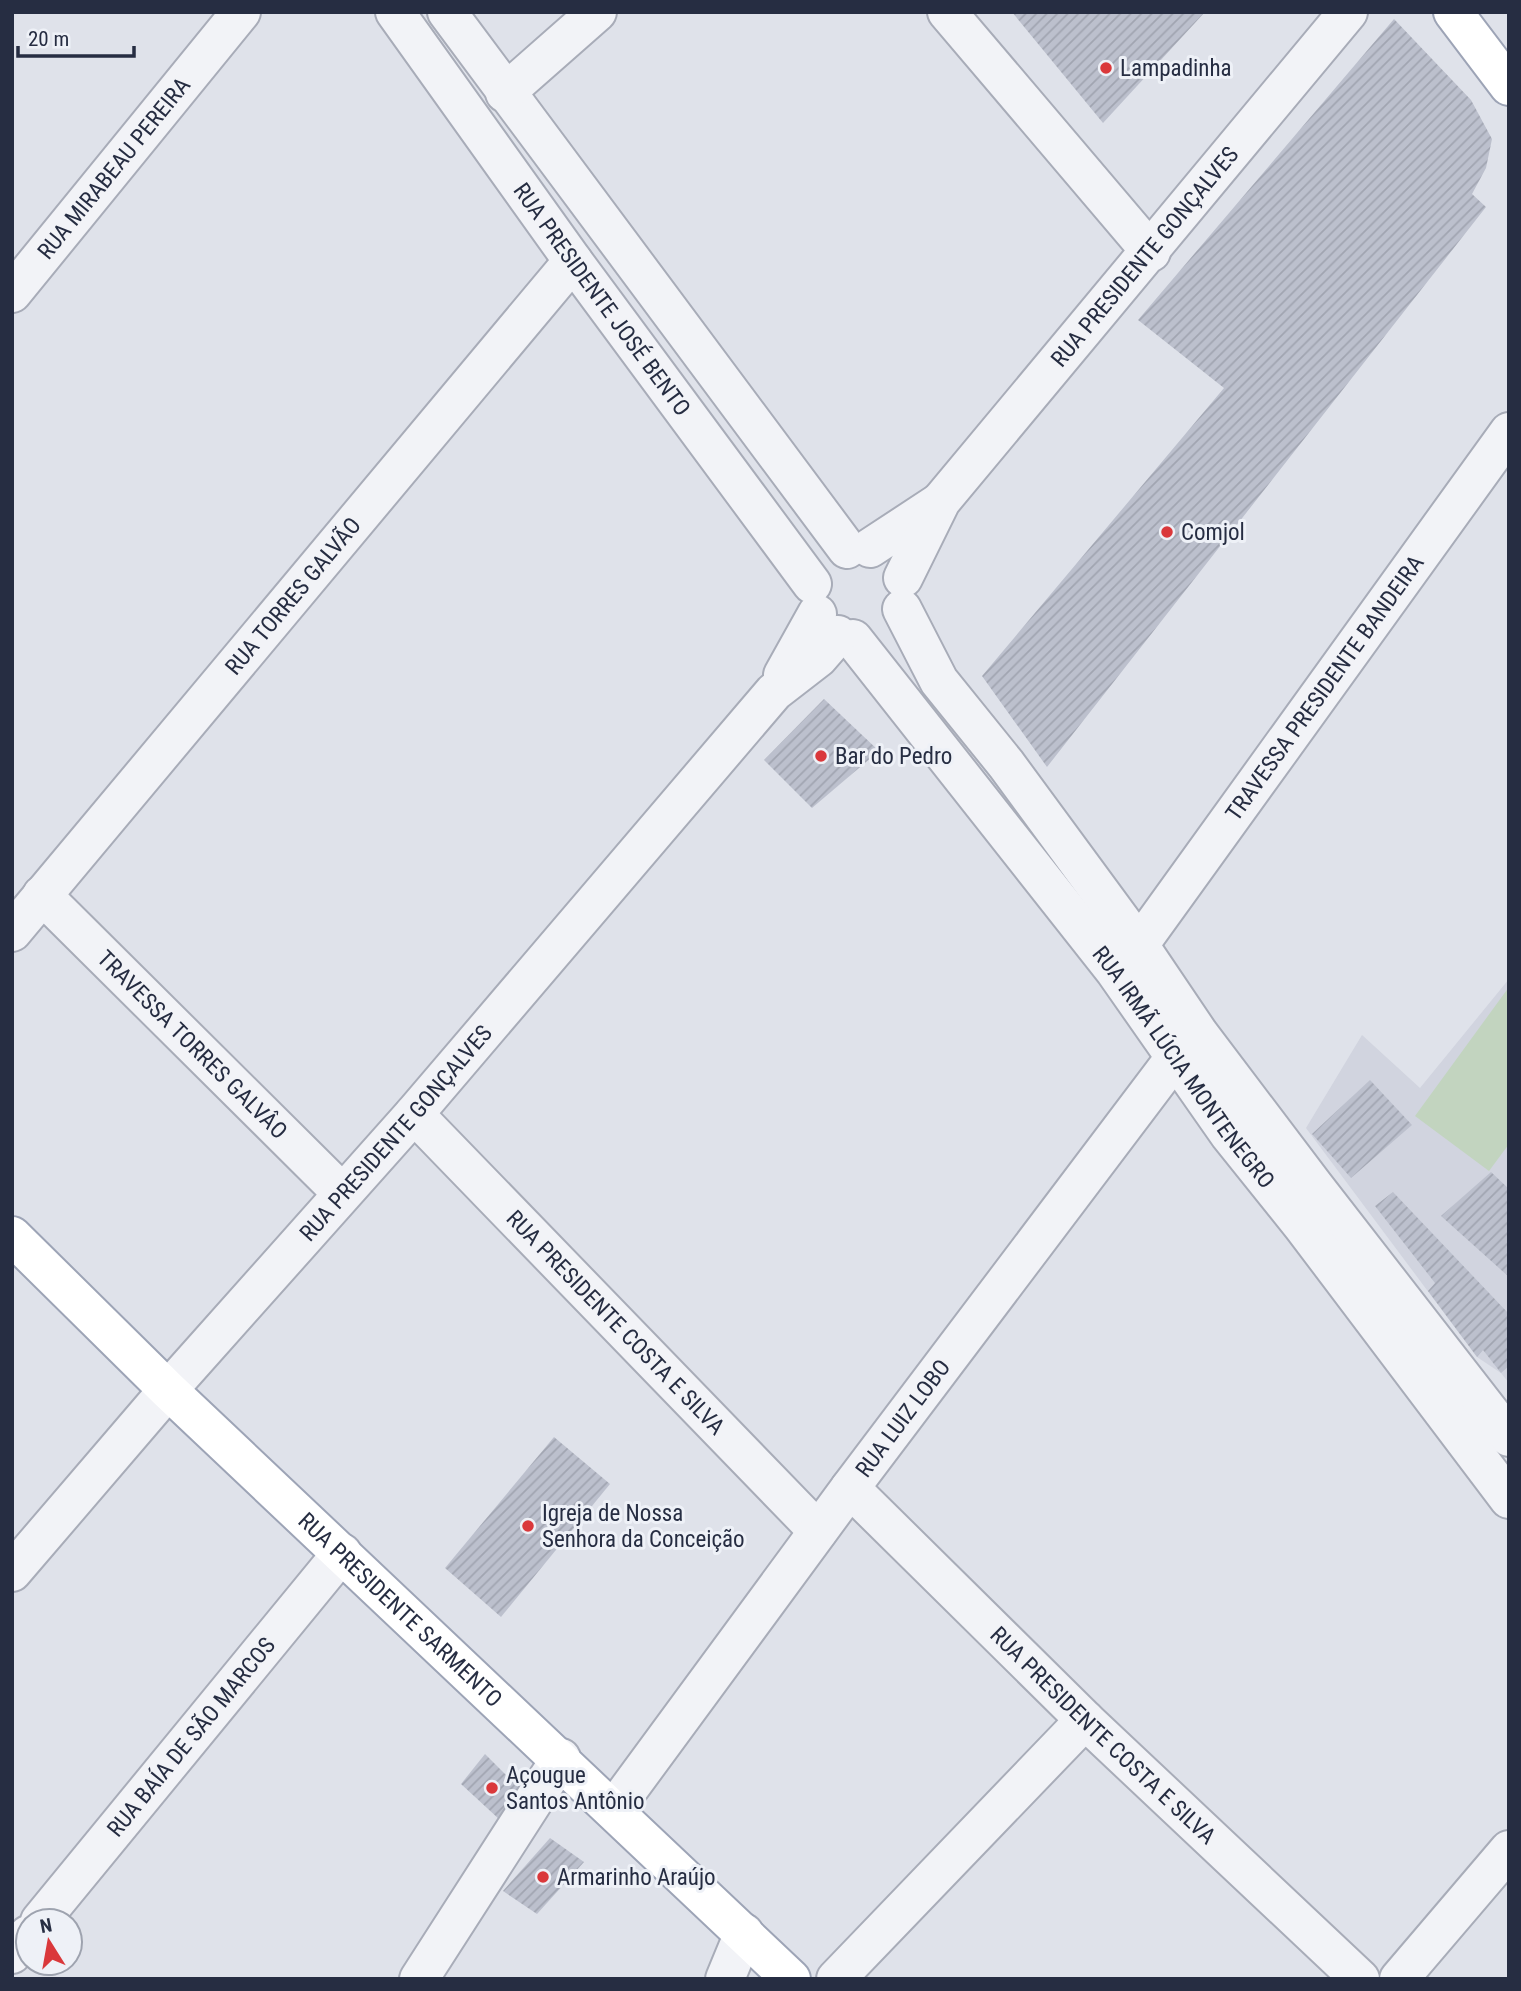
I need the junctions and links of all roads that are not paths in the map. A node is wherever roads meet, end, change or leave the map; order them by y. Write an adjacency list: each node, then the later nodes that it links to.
1 (241, 12): 12 (street, RUA MIRABEAU PEREIRA)
2 (396, 12): 11 (street, RUA PRESIDENTE JOSÉ BENTO)
3 (447, 12): 9 (street, RUA PRESIDENTE JOSÉ BENTO)
4 (597, 12): 9 (street)
5 (947, 12): 10 (street)
6 (1348, 12): 10 (street, RUA PRESIDENTE GONÇALVES)
7 (1453, 12): 8 (main road)
8 (1509, 86)
9 (505, 93): 15 (street, RUA PRESIDENTE JOSÉ BENTO)
10 (1151, 252): 14 (street, RUA PRESIDENTE GONÇALVES)
11 (573, 261): 17 (street, RUA PRESIDENTE JOSÉ BENTO); 18 (street, RUA TORRES GALVÃO)
12 (12, 293)
13 (1509, 432): 20 (street, TRAVESSA PRESIDENTE BANDEIRA)
14 (942, 501): 15 (street, RUA PRESIDENTE GONÇALVES); 16 (street, RUA PRESIDENTE GONÇALVES)
15 (858, 548): 16 (street); 17 (street)
16 (902, 594): 17 (street); 20 (street, RUA IRMÃ LÚCIA MONTENEGRO)
17 (830, 618): 21 (street, RUA IRMÃ LÚCIA MONTENEGRO); 22 (street, RUA PRESIDENTE GONÇALVES)
18 (42, 895): 19 (street, RUA TORRES GALVÃO); 23 (street, TRAVESSA TORRES GALVÂO)
19 (12, 932)
20 (1139, 945): 21 (street, RUA IRMÃ LÚCIA MONTENEGRO)
21 (1186, 1047): 26 (street, RUA IRMÃ LÚCIA MONTENEGRO); 27 (street, RUA LUIZ LOBO); 28 (street, RUA IRMÃ LÚCIA MONTENEGRO)
22 (414, 1114): 23 (street, RUA PRESIDENTE GONÇALVES); 29 (street, RUA PRESIDENTE COSTA E SILVA)
23 (342, 1193): 25 (street, RUA PRESIDENTE GONÇALVES)
24 (12, 1236): 25 (main road, RUA PRESIDENTE SARMENTO)
25 (168, 1391): 30 (main road, RUA PRESIDENTE SARMENTO); 31 (street, RUA PRESIDENTE GONÇALVES)
26 (1509, 1437)
27 (850, 1488): 29 (street, RUA LUIZ LOBO); 32 (street, RUA PRESIDENTE COSTA E SILVA)
28 (1509, 1499)
29 (818, 1531): 34 (street, RUA LUIZ LOBO)
30 (342, 1553): 33 (main road, RUA PRESIDENTE SARMENTO); 36 (street, RUA BAÍA DE SÃO MARCOS)
31 (12, 1572)
32 (1085, 1720): 41 (street); 42 (street, RUA PRESIDENTE COSTA E SILVA)
33 (561, 1758): 34 (main road, RUA PRESIDENTE SARMENTO); 38 (street)
34 (614, 1809): 37 (main road, RUA PRESIDENTE SARMENTO)
35 (1509, 1850): 43 (street)
36 (51, 1907)
37 (744, 1933): 39 (street); 40 (main road, RUA PRESIDENTE SARMENTO)
38 (419, 1979)
39 (725, 1979)
40 (791, 1979)
41 (836, 1979)
42 (1360, 1979)
43 (1399, 1979)

